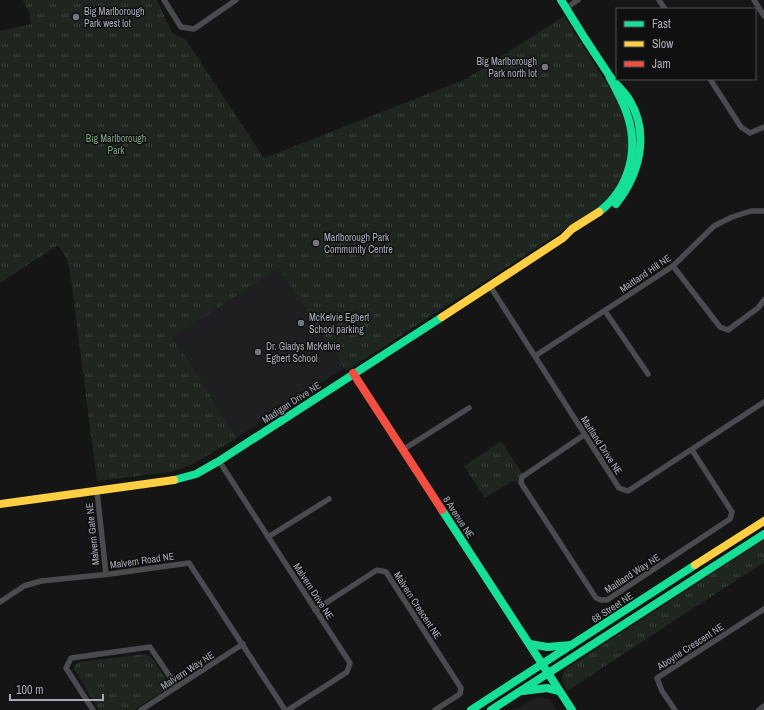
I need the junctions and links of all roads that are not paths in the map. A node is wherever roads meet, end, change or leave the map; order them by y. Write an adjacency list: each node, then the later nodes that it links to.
1 (164, 0): 2 (street)
2 (236, 0)
3 (561, 0): 6 (street, Madigan Drive NE)
4 (578, 0): 6 (street)
5 (754, 0): 7 (street)
6 (566, 8): 12 (street, Madigan Drive NE)
7 (764, 16)
8 (711, 80): 9 (street)
9 (764, 127)
10 (764, 211): 11 (street, Maitland Hill NE)
11 (673, 266): 13 (street); 14 (street, Maitland Hill NE)
12 (490, 286): 15 (street, Maitland Drive NE); 16 (street, Madigan Drive NE)
13 (764, 300)
14 (605, 311): 15 (street, Maitland Hill NE); 17 (street)
15 (535, 356): 20 (street, Maitland Drive NE)
16 (353, 373): 21 (street, 8 Avenue NE); 23 (street, Madigan Drive NE)
17 (648, 374)
18 (763, 404): 22 (street, Maitland Drive NE)
19 (469, 408): 21 (street)
20 (584, 435): 22 (street, Maitland Drive NE); 22 (street, Maitland Way NE)
21 (404, 449): 35 (street, 8 Avenue NE)
22 (692, 450)
23 (219, 461): 24 (street, Madigan Drive NE); 29 (street, Malvern Drive NE)
24 (97, 491): 26 (street, Madigan Drive NE); 30 (street, Malvern Gate NE)
25 (328, 499): 29 (street)
26 (0, 504)
27 (764, 521): 36 (street, 68 Street NE)
28 (764, 534): 38 (street, 68 Street NE)
29 (268, 537): 33 (street, Malvern Drive NE)
30 (106, 574): 31 (street, Malvern Road NE); 34 (street, Malvern Road NE)
31 (0, 602)
32 (764, 609): 50 (street, Aboyne Crescent NE)
33 (315, 610): 45 (street, Malvern Drive NE); 46 (street, Malvern Crescent NE)
34 (243, 644): 39 (street, Malvern Way NE); 45 (street, Malvern Road NE)
35 (530, 644): 36 (street); 37 (street, 8 Avenue NE)
36 (572, 644): 37 (street, 68 Street NE)
37 (542, 664): 38 (street, 8 Avenue NE); 47 (street, 68 Street NE)
38 (548, 673): 40 (street, 8 Avenue NE); 41 (street, 68 Street NE)
39 (177, 687): 43 (street); 44 (street, Malvern Way NE)
40 (559, 691): 41 (street); 49 (street, 8 Avenue NE)
41 (520, 692): 48 (street, 68 Street NE)
42 (764, 706): 51 (street)
43 (93, 710)
44 (141, 710)
45 (286, 710)
46 (435, 710)
47 (471, 710)
48 (491, 710)
49 (572, 710)
50 (675, 710)
51 (759, 710)

